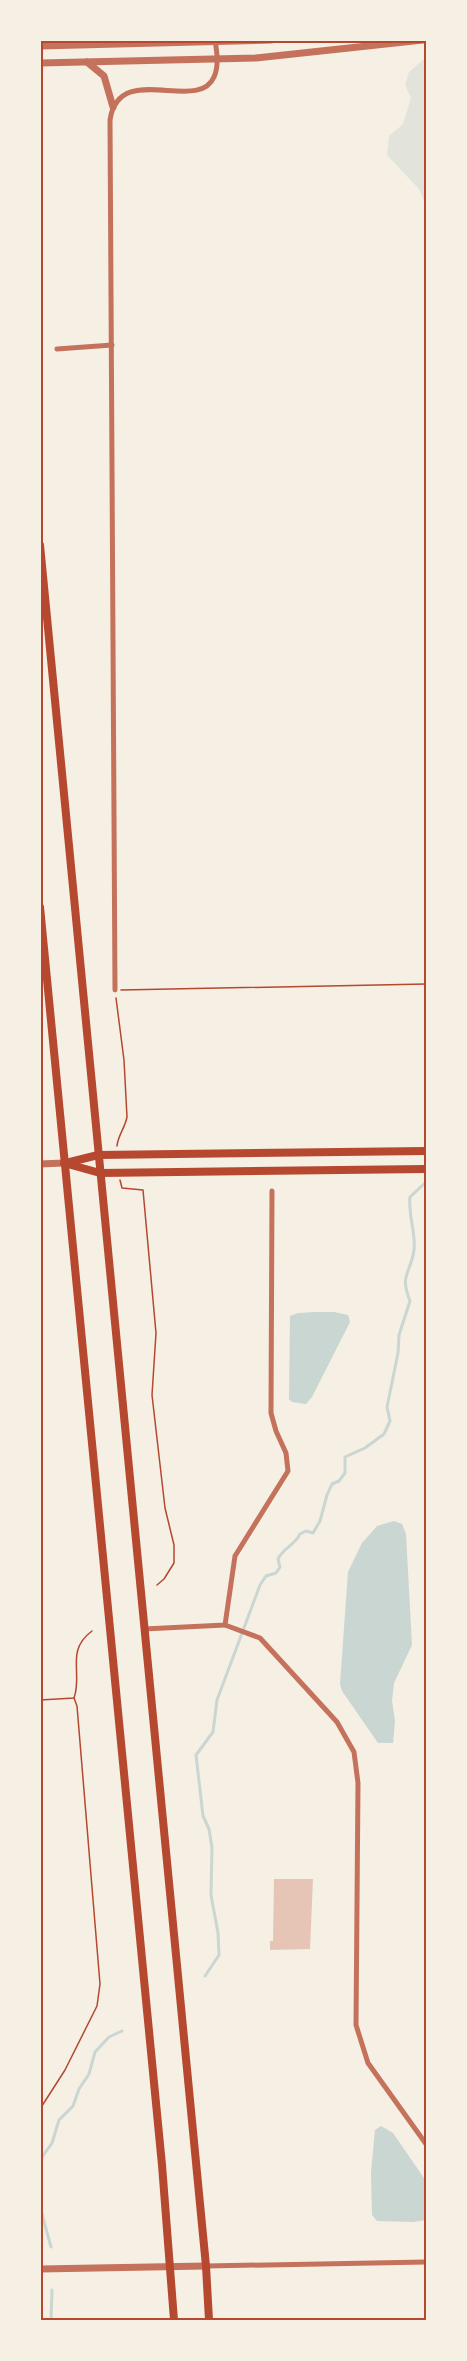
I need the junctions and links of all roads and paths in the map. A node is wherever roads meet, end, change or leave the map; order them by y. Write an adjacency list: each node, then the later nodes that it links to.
1 (271, 40): 4 (street)
2 (423, 40): 6 (street)
3 (163, 42): 4 (street); 5 (street)
4 (216, 42): 6 (street)
5 (40, 46)
6 (217, 60): 7 (street); 9 (street)
7 (87, 62): 8 (street); 9 (street)
8 (40, 63)
9 (113, 107): 10 (street)
10 (112, 345): 11 (street); 15 (street)
11 (57, 349)
12 (40, 545): 18 (main road)
13 (40, 907): 19 (main road)
14 (426, 984): 15 (path)
15 (115, 990): 16 (path)
16 (117, 1144)
17 (426, 1151): 18 (main road)
18 (98, 1155): 19 (main road); 22 (main road)
19 (64, 1163): 20 (street); 22 (main road); 35 (main road)
20 (40, 1164)
21 (426, 1169): 22 (main road)
22 (100, 1173): 27 (main road)
23 (122, 1188): 25 (path)
24 (272, 1191): 26 (street)
25 (157, 1585)
26 (225, 1626): 27 (street); 32 (street)
27 (144, 1629): 34 (main road)
28 (92, 1631): 29 (path)
29 (74, 1698): 30 (path); 31 (path)
30 (40, 1700)
31 (40, 2109)
32 (426, 2144)
33 (426, 2262): 34 (street)
34 (206, 2266): 35 (street); 38 (main road)
35 (170, 2267): 36 (street); 37 (main road)
36 (40, 2269)
37 (174, 2320)
38 (209, 2320)

